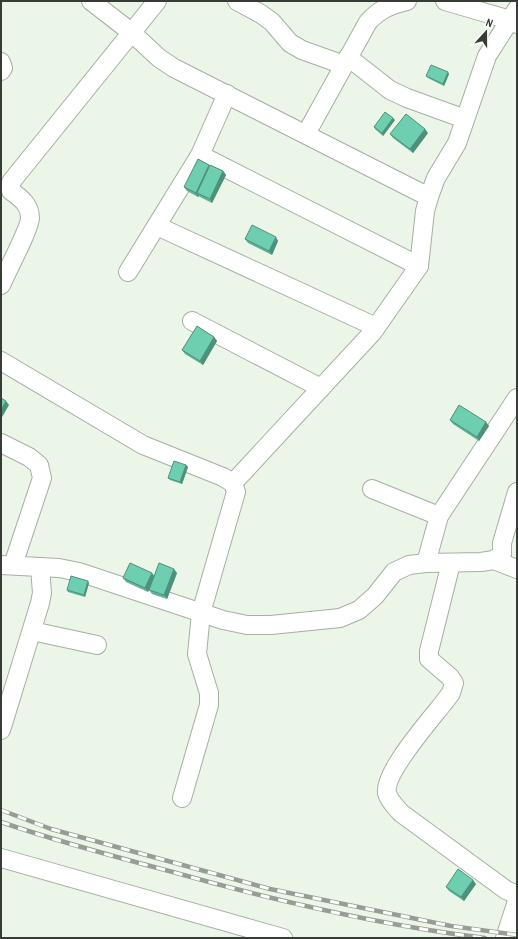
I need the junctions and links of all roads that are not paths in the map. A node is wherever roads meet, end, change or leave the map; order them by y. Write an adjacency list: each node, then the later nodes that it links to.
1 (90, 1): 7 (street)
2 (157, 1): 7 (street)
3 (237, 1): 8 (street)
4 (407, 1): 8 (street)
5 (445, 1): 6 (street)
6 (515, 18): 12 (street)
7 (131, 32): 11 (street); 15 (street)
8 (346, 61): 12 (street); 13 (street)
9 (1, 62): 10 (street)
10 (1, 71)
11 (227, 94): 13 (street); 14 (street)
12 (465, 119): 16 (street)
13 (306, 134): 16 (street)
14 (200, 155): 17 (street); 18 (street)
15 (6, 188): 20 (street)
16 (429, 197): 18 (street)
17 (157, 226): 19 (street); 22 (street)
18 (419, 266): 22 (street)
19 (128, 272)
20 (3, 277)
21 (192, 321): 24 (street)
22 (376, 327): 24 (street)
23 (1, 361): 27 (street)
24 (320, 388): 27 (street)
25 (517, 398): 30 (street)
26 (1, 443): 34 (street)
27 (233, 483): 37 (street)
28 (372, 489): 30 (street)
29 (517, 492): 31 (street)
30 (439, 516): 32 (street)
31 (494, 560): 33 (street); 36 (street)
32 (426, 563): 33 (street); 37 (street)
33 (452, 563): 43 (street)
34 (7, 565): 35 (street)
35 (40, 567): 37 (street); 38 (street)
36 (517, 569)
37 (201, 613): 41 (street)
38 (32, 631): 39 (street); 40 (street)
39 (97, 645)
40 (1, 730)
41 (182, 798)
42 (1, 858): 45 (street)
43 (517, 895)
44 (517, 901): 46 (street)
45 (283, 938)
46 (505, 938)

